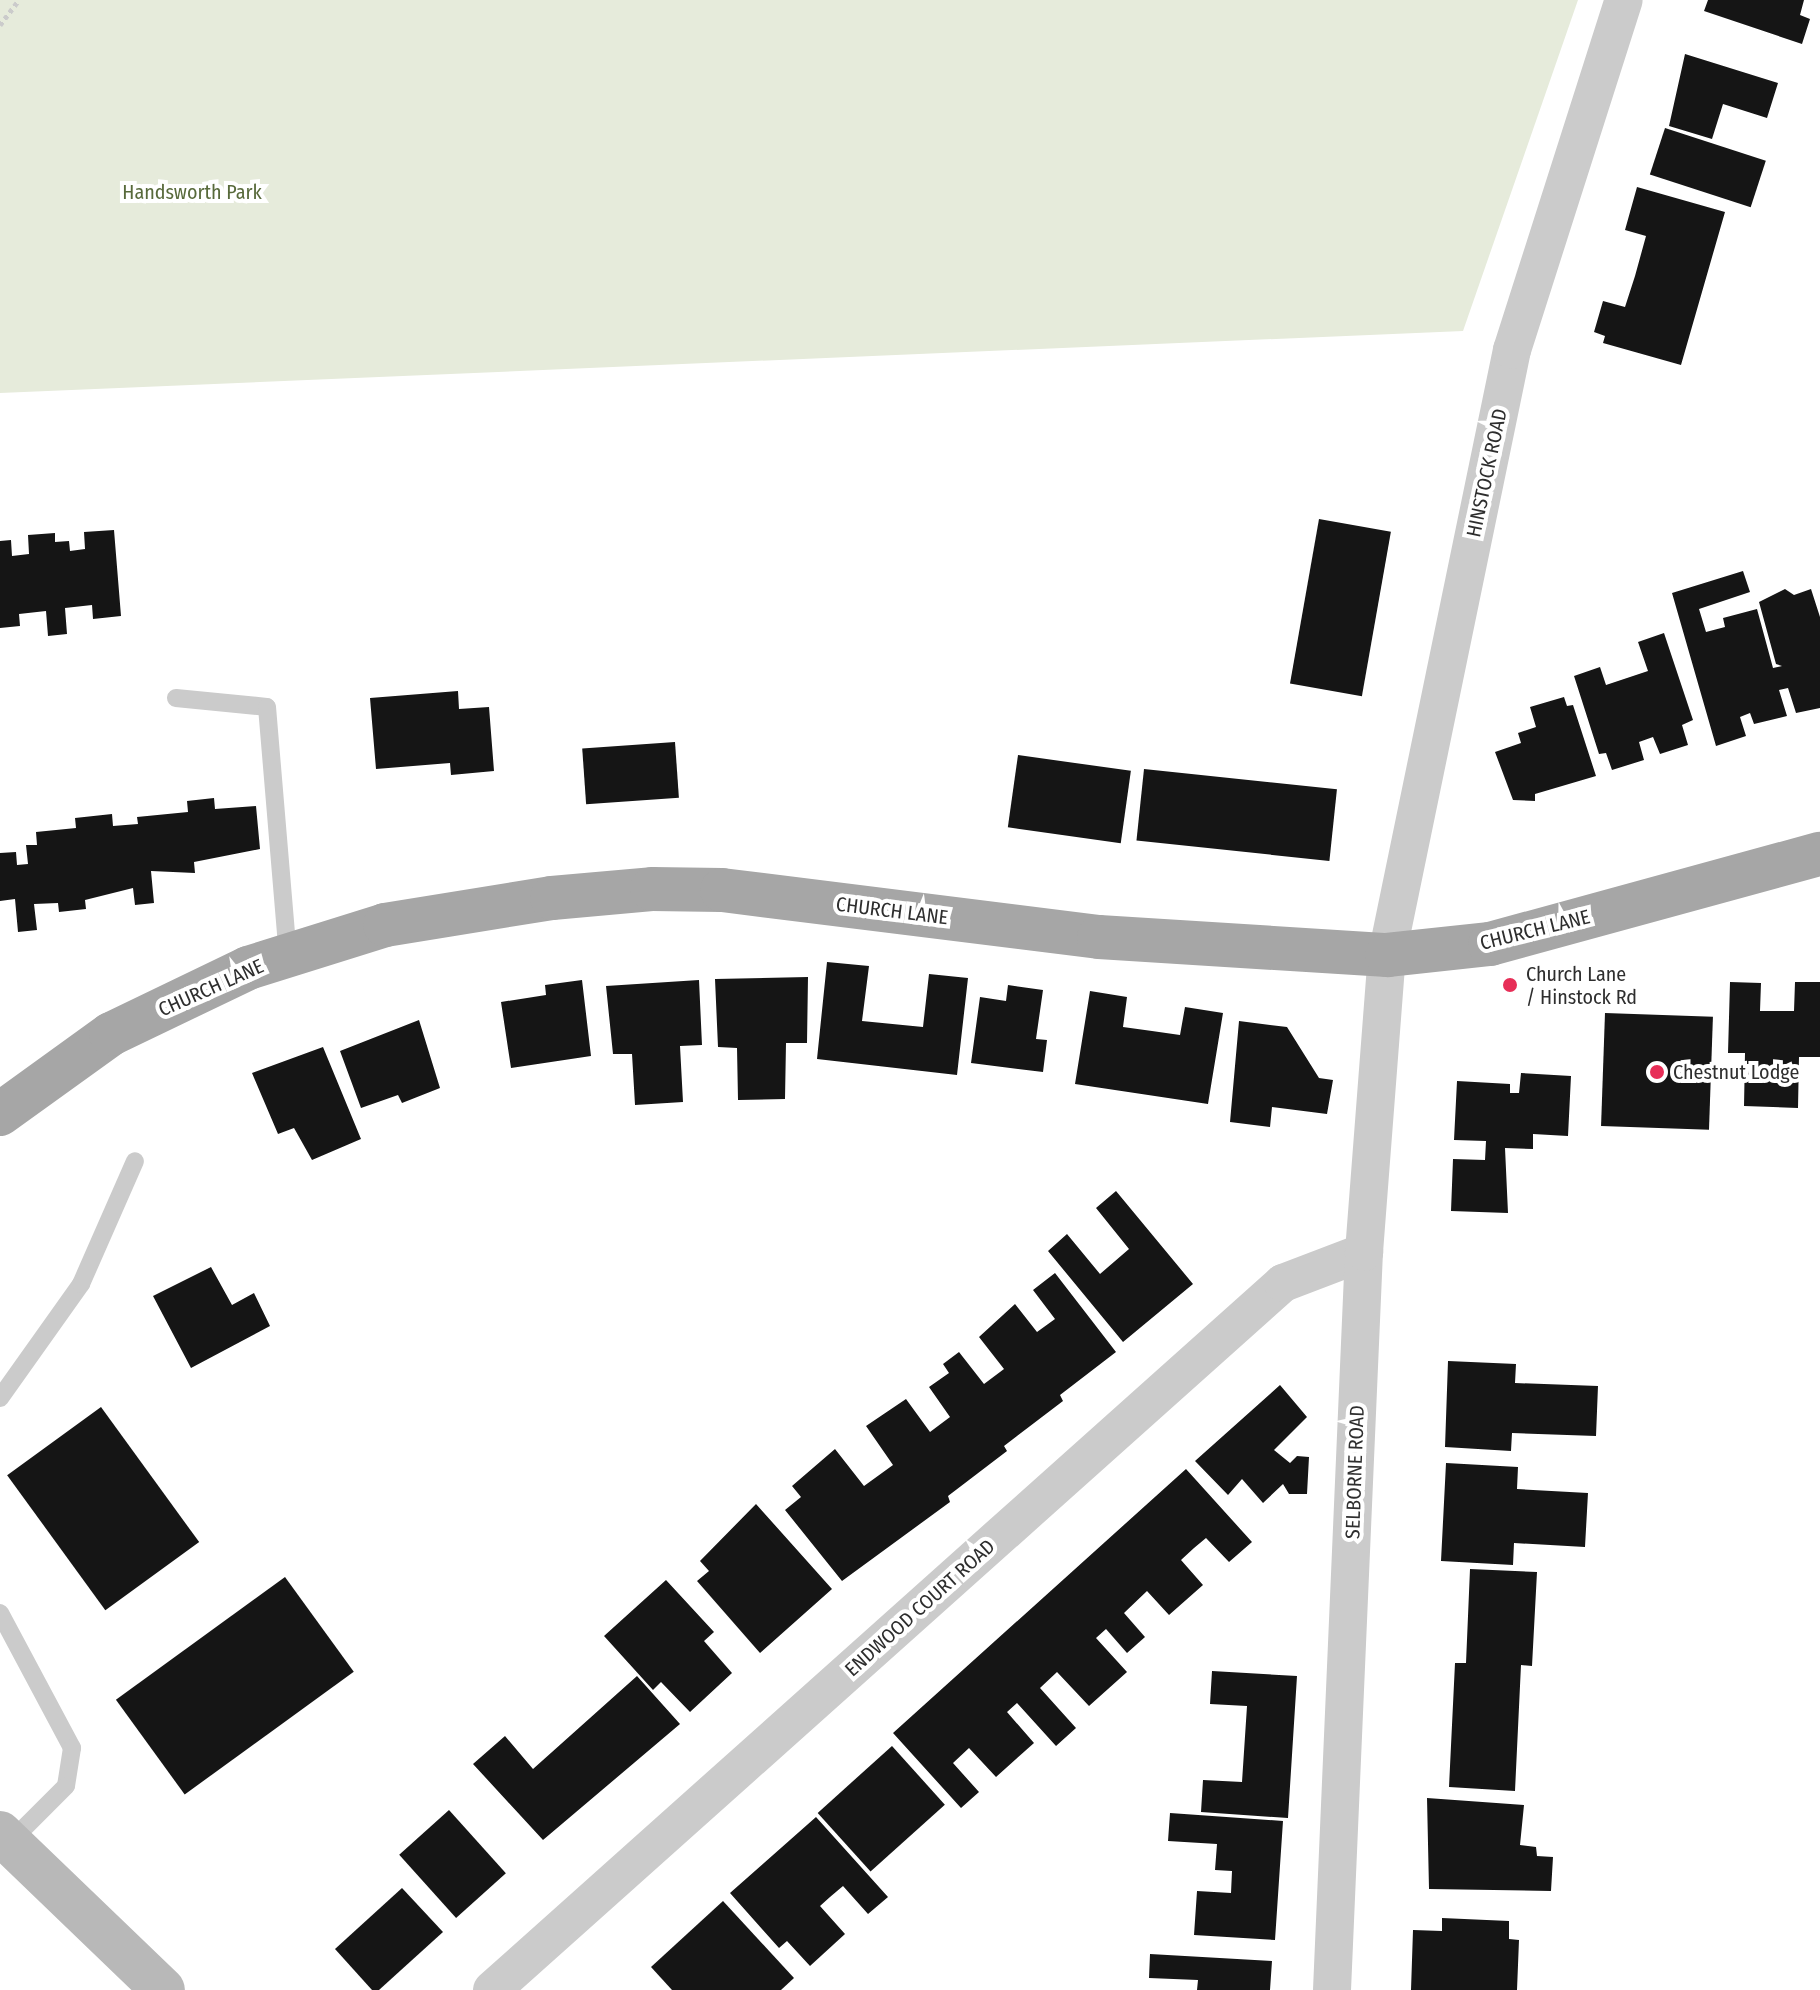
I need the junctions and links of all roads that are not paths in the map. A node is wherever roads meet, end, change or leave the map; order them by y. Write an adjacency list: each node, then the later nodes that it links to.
1 (1624, 0): 4 (street, HINSTOCK ROAD)
2 (176, 698): 5 (lane)
3 (1820, 854): 4 (main road, CHURCH LANE)
4 (1387, 955): 5 (main road, CHURCH LANE); 8 (street, SELBORNE ROAD)
5 (288, 956): 6 (main road, CHURCH LANE)
6 (0, 1114)
7 (135, 1161): 9 (lane)
8 (1364, 1252): 13 (street, ENDWOOD COURT ROAD); 14 (street, SELBORNE ROAD)
9 (0, 1398)
10 (0, 1613): 11 (lane)
11 (5, 1837): 12 (main road)
12 (163, 1990)
13 (492, 1990)
14 (1332, 1990)

